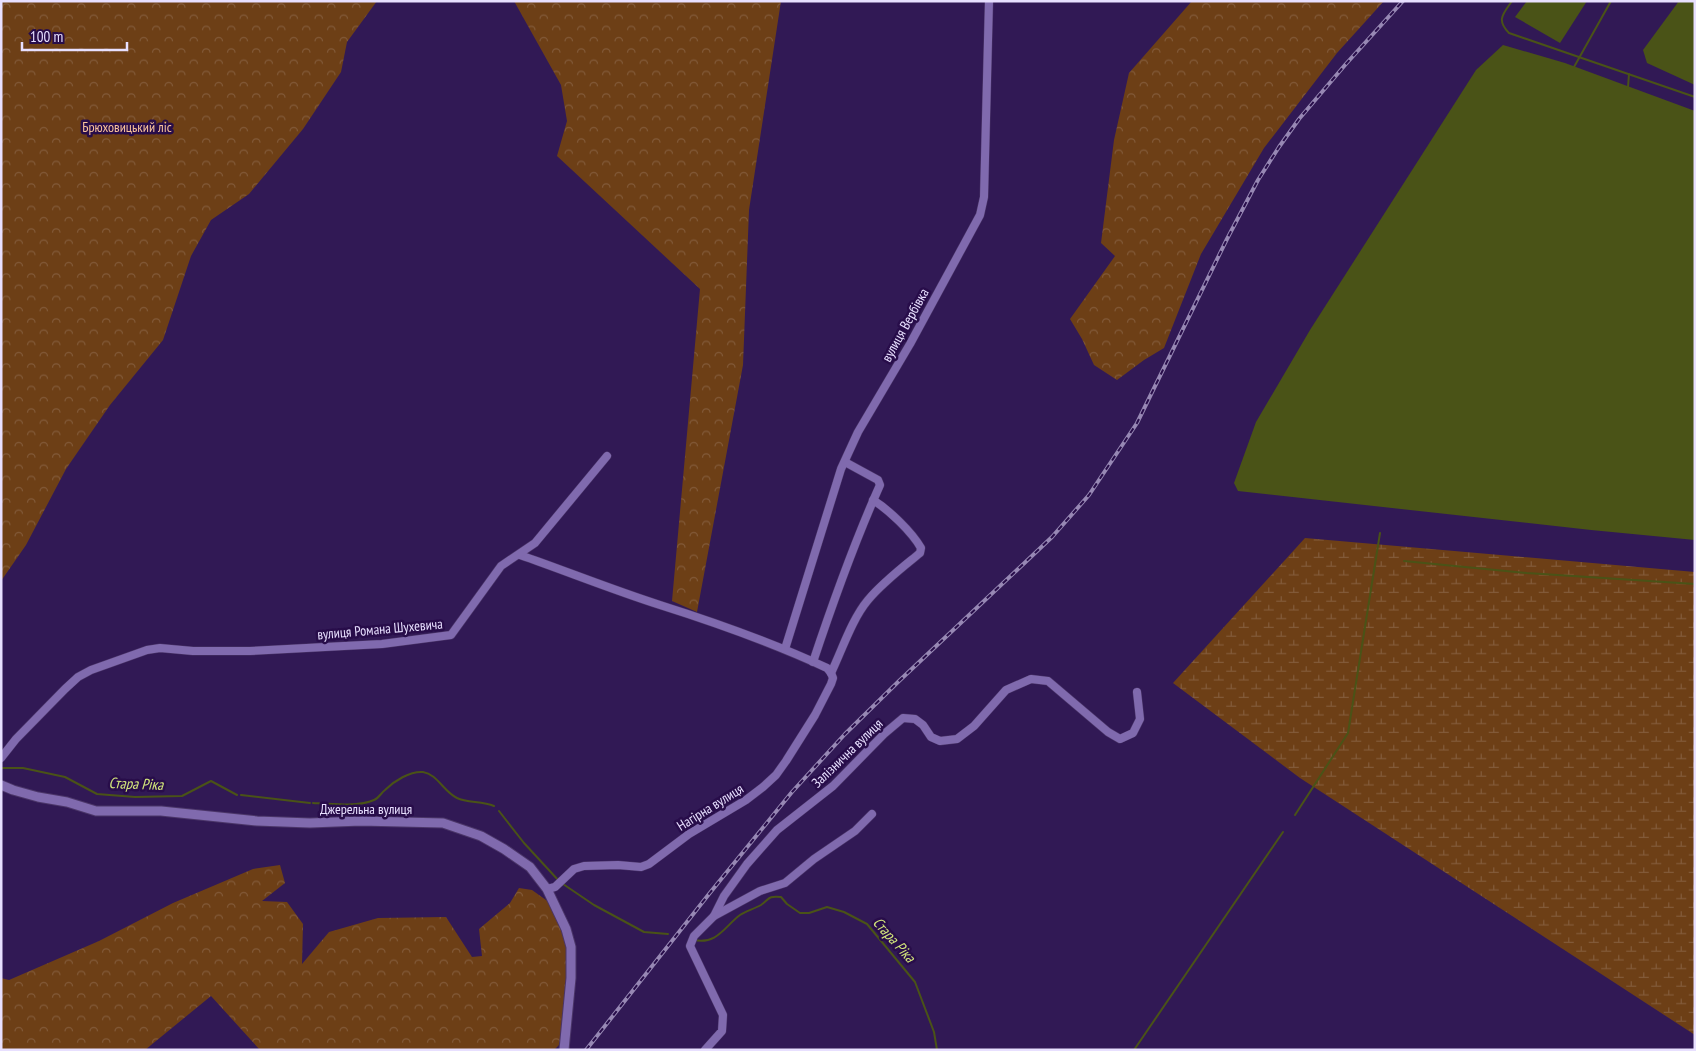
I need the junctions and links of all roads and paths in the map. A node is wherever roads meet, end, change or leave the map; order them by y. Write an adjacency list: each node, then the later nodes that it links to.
1 (989, 1): 3 (street, вулиця Вербівка)
2 (607, 456): 5 (street, вулиця Романа Шухевича)
3 (845, 462): 4 (street); 6 (street, вулиця Вербівка)
4 (873, 500): 7 (street); 8 (street, Нагірна вулиця)
5 (520, 554): 6 (street); 10 (street, вулиця Романа Шухевича)
6 (785, 649): 7 (street)
7 (814, 662): 8 (street)
8 (831, 673): 13 (street, Нагірна вулиця)
9 (1137, 692): 14 (street, Залізнична вулиця)
10 (1, 758)
11 (1, 785): 13 (street, Джерельна вулиця)
12 (872, 814): 14 (street, Залізнична вулиця)
13 (551, 888): 15 (street, Джерельна вулиця)
14 (714, 916): 16 (street, Залізнична вулиця)
15 (564, 1050)
16 (705, 1050)

